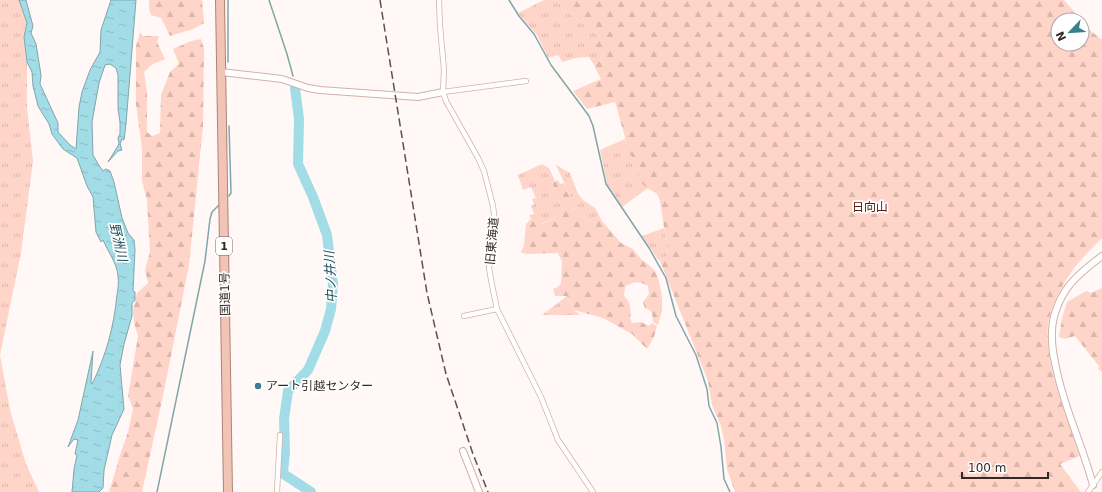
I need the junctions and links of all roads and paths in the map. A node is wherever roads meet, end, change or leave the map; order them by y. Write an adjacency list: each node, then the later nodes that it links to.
1 (220, 0): 3 (highway, 国道1号 / 1)
2 (439, 0): 5 (street, 旧東海道)
3 (221, 72): 5 (street); 13 (highway, 国道1号 / 1)
4 (526, 81): 5 (street)
5 (443, 92): 7 (street, 旧東海道)
6 (1102, 256): 12 (street)
7 (497, 308): 8 (street); 16 (street, 旧東海道)
8 (464, 316)
9 (280, 435): 14 (street)
10 (463, 451): 15 (street)
11 (1102, 472): 12 (street)
12 (1093, 485): 17 (street)
13 (228, 492)
14 (277, 492)
15 (479, 492)
16 (593, 492)
17 (1088, 492)

